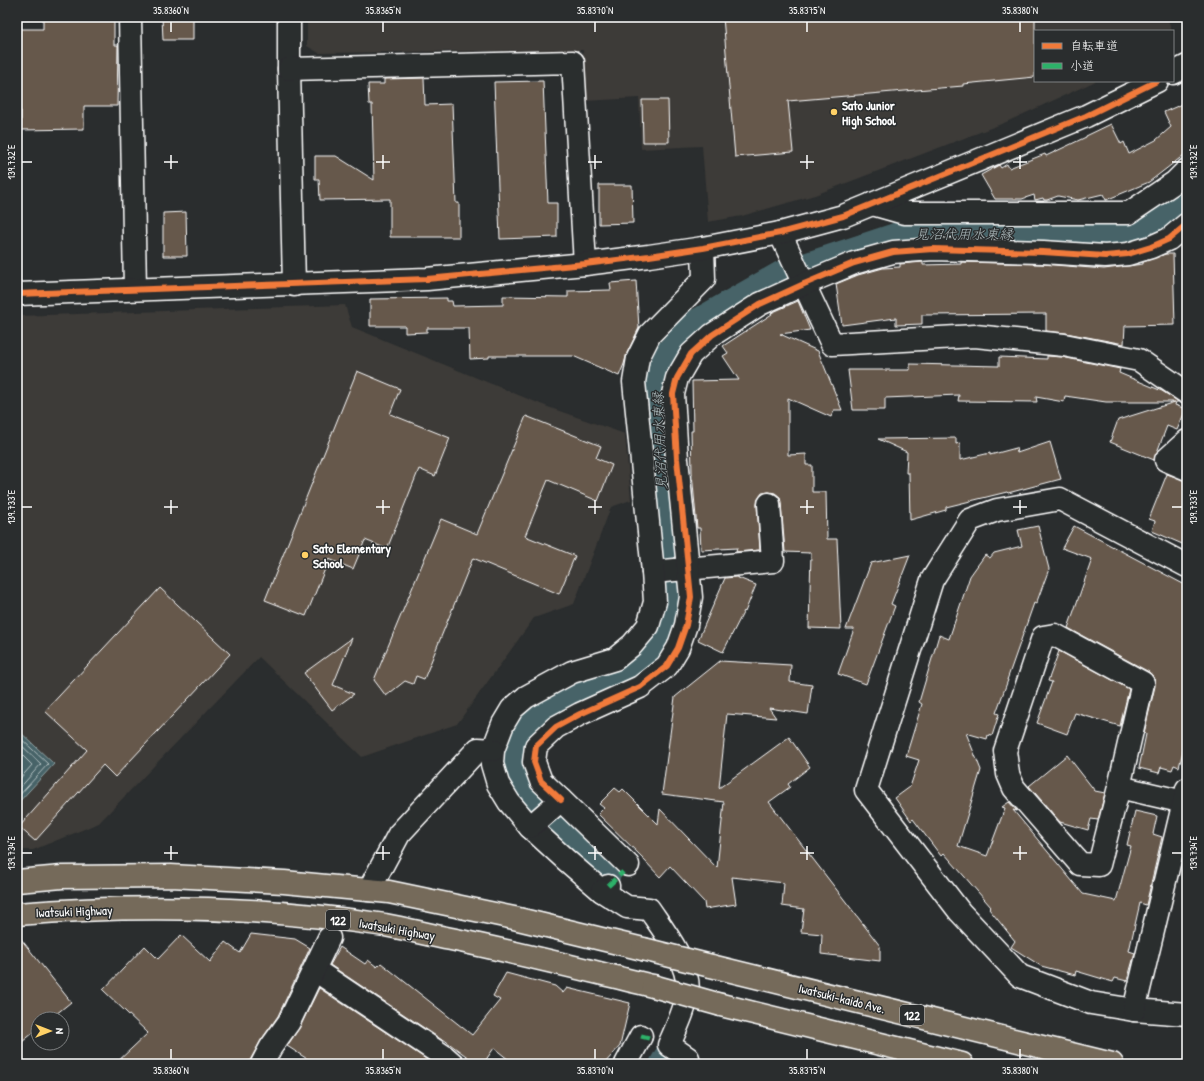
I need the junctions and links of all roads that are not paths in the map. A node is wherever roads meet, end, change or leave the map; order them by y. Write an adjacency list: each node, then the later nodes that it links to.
1 (130, 17): 15 (street)
2 (289, 17): 4 (street)
3 (1187, 66): 5 (street)
4 (289, 69): 12 (street); 14 (street)
5 (1174, 72)
6 (1154, 82): 8 (street)
7 (1187, 170): 8 (street)
8 (872, 204): 10 (street)
9 (1187, 224): 13 (street)
10 (780, 233): 11 (street); 13 (street)
11 (703, 248): 12 (street); 23 (street)
12 (585, 264): 14 (street)
13 (804, 284): 17 (street); 22 (street)
14 (294, 285): 15 (street)
15 (135, 289): 16 (street)
16 (17, 294)
17 (1187, 393)
18 (1187, 441): 19 (street)
19 (1187, 469)
20 (769, 504): 22 (street)
21 (1187, 566): 35 (street)
22 (687, 569): 23 (street); 27 (street)
23 (653, 572): 24 (street)
24 (493, 750): 28 (street); 31 (street)
25 (1119, 787): 25 (street); 26 (street)
26 (1185, 795): 35 (street)
27 (559, 802): 28 (street); 29 (street)
28 (535, 823): 41 (street)
29 (628, 865)
30 (17, 881): 31 (highway, 122)
31 (369, 890): 43 (highway, Iwatsuki-kaido Ave. / 122, bridge)
32 (17, 914): 42 (highway, Iwatsuki Highway / 122, bridge)
33 (328, 938): 34 (street)
34 (314, 970): 38 (street); 39 (street)
35 (1134, 1010): 36 (street)
36 (1187, 1014)
37 (640, 1036): 40 (street)
38 (262, 1064)
39 (453, 1064)
40 (626, 1064)
41 (684, 1064)
42 (962, 1064)
43 (1112, 1064)

